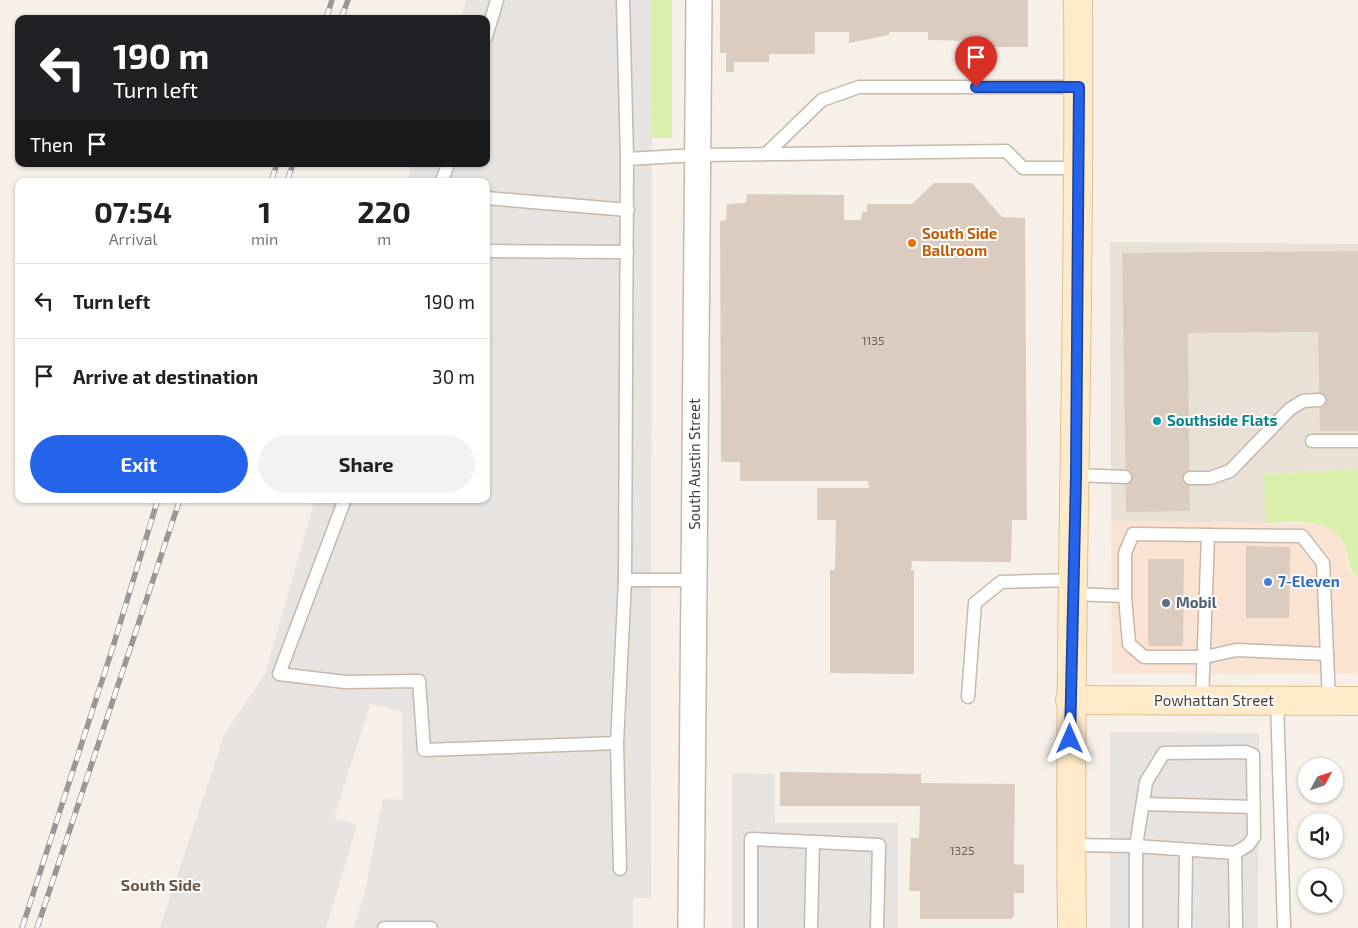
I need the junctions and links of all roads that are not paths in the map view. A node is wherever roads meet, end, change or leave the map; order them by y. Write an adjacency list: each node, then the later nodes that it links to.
1 (497, 0): 5 (lane)
2 (623, 0): 9 (lane)
3 (699, 0): 8 (street, South Austin Street)
4 (1078, 0): 6 (main road)
5 (490, 24)
6 (1079, 87): 7 (lane); 10 (main road)
7 (766, 154): 8 (lane); 10 (lane)
8 (697, 155): 9 (lane); 24 (street, South Austin Street)
9 (626, 159): 12 (lane)
10 (1080, 168): 18 (main road)
11 (490, 198): 12 (lane)
12 (628, 210): 14 (lane)
13 (490, 251): 14 (lane)
14 (628, 252): 23 (lane)
15 (1319, 400): 20 (lane)
16 (1312, 441): 17 (lane)
17 (1358, 441)
18 (1076, 476): 19 (lane); 25 (main road)
19 (1125, 477)
20 (1190, 478)
21 (344, 503): 35 (lane)
22 (1208, 535): 26 (lane); 27 (lane); 28 (lane)
23 (625, 580): 24 (lane); 35 (lane)
24 (694, 580): 46 (street, South Austin Street)
25 (1073, 587): 26 (lane); 29 (lane); 30 (main road)
26 (1124, 596): 28 (lane)
27 (1326, 654): 28 (lane); 33 (lane)
28 (1205, 657): 31 (lane)
29 (968, 697)
30 (1070, 700): 31 (main road, Powhattan Street); 39 (main road)
31 (1202, 700): 32 (main road, Powhattan Street)
32 (1277, 701): 33 (main road, Powhattan Street); 54 (lane)
33 (1329, 701): 34 (main road, Powhattan Street)
34 (1358, 701)
35 (618, 743): 43 (lane)
36 (1143, 804): 37 (lane); 37 (lane); 40 (lane)
37 (1253, 807): 42 (lane)
38 (813, 842): 47 (lane); 48 (lane); 49 (lane)
39 (1071, 845): 40 (lane); 50 (main road)
40 (1136, 846): 41 (lane); 51 (lane)
41 (1186, 850): 42 (lane); 52 (lane)
42 (1235, 853): 53 (lane)
43 (620, 869)
44 (384, 928): 45 (lane)
45 (431, 928)
46 (691, 928)
47 (751, 928)
48 (811, 928)
49 (877, 928)
50 (1072, 928)
51 (1136, 928)
52 (1185, 928)
53 (1236, 928)
54 (1284, 928)

